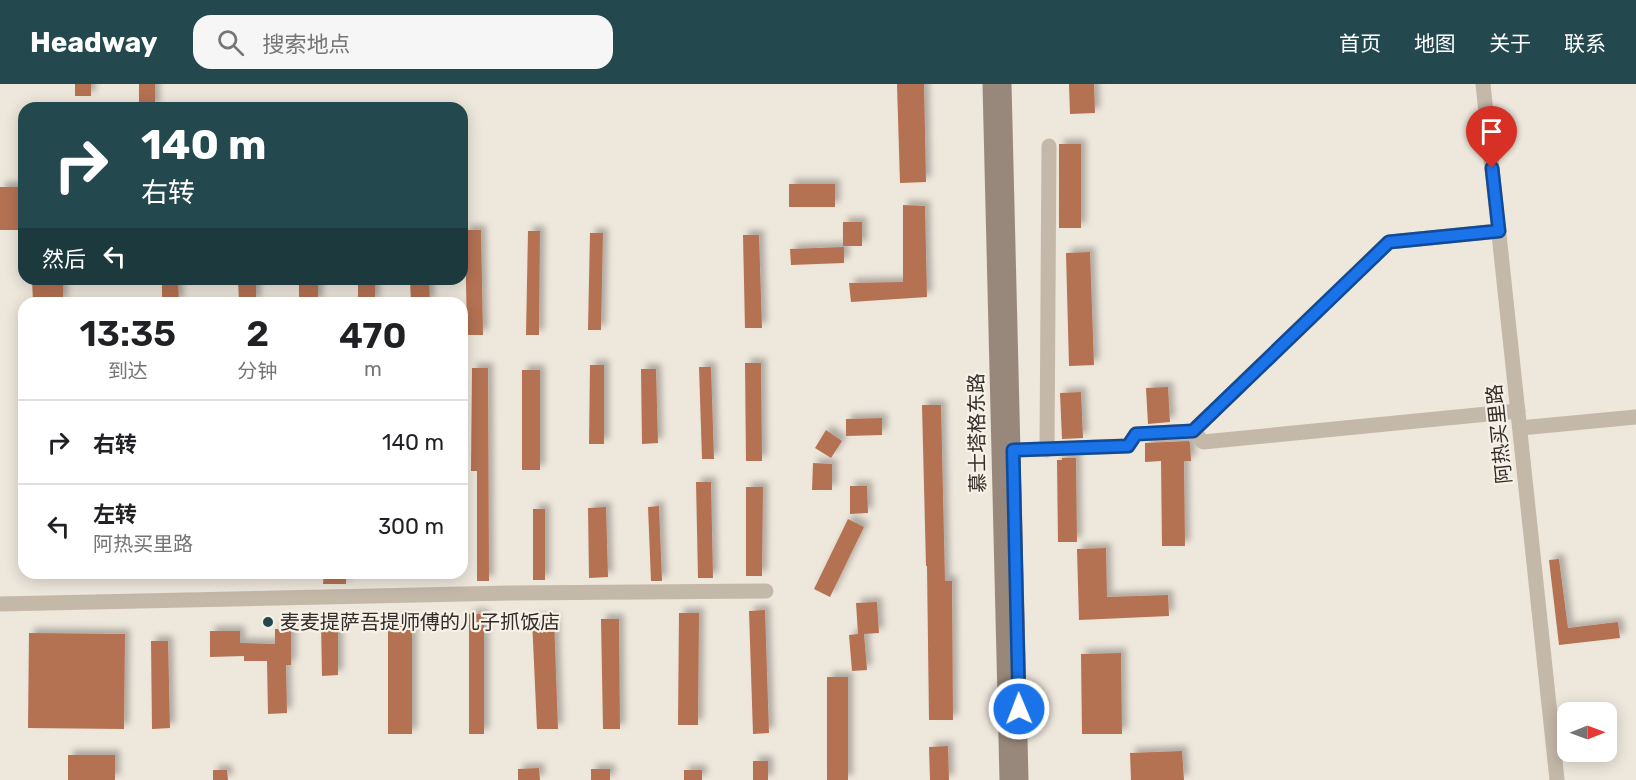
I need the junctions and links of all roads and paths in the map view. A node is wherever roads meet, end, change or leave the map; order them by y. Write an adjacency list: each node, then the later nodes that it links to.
1 (990, 84): 14 (main road, 慕士塔格东路)
2 (1004, 84): 10 (main road, 慕士塔格东路)
3 (1483, 84): 5 (street, 阿热买里路)
4 (1049, 146): 11 (street)
5 (1499, 231): 6 (street, 阿热买里路); 9 (street)
6 (1518, 411): 8 (street, 阿热买里路); 9 (street)
7 (1636, 417): 8 (street)
8 (1520, 428): 16 (street, 阿热买里路)
9 (1193, 431): 11 (street)
10 (1013, 450): 11 (street); 15 (main road, 慕士塔格东路)
11 (1047, 450)
12 (765, 591): 13 (street)
13 (0, 604)
14 (1007, 780)
15 (1021, 780)
16 (1557, 780)

